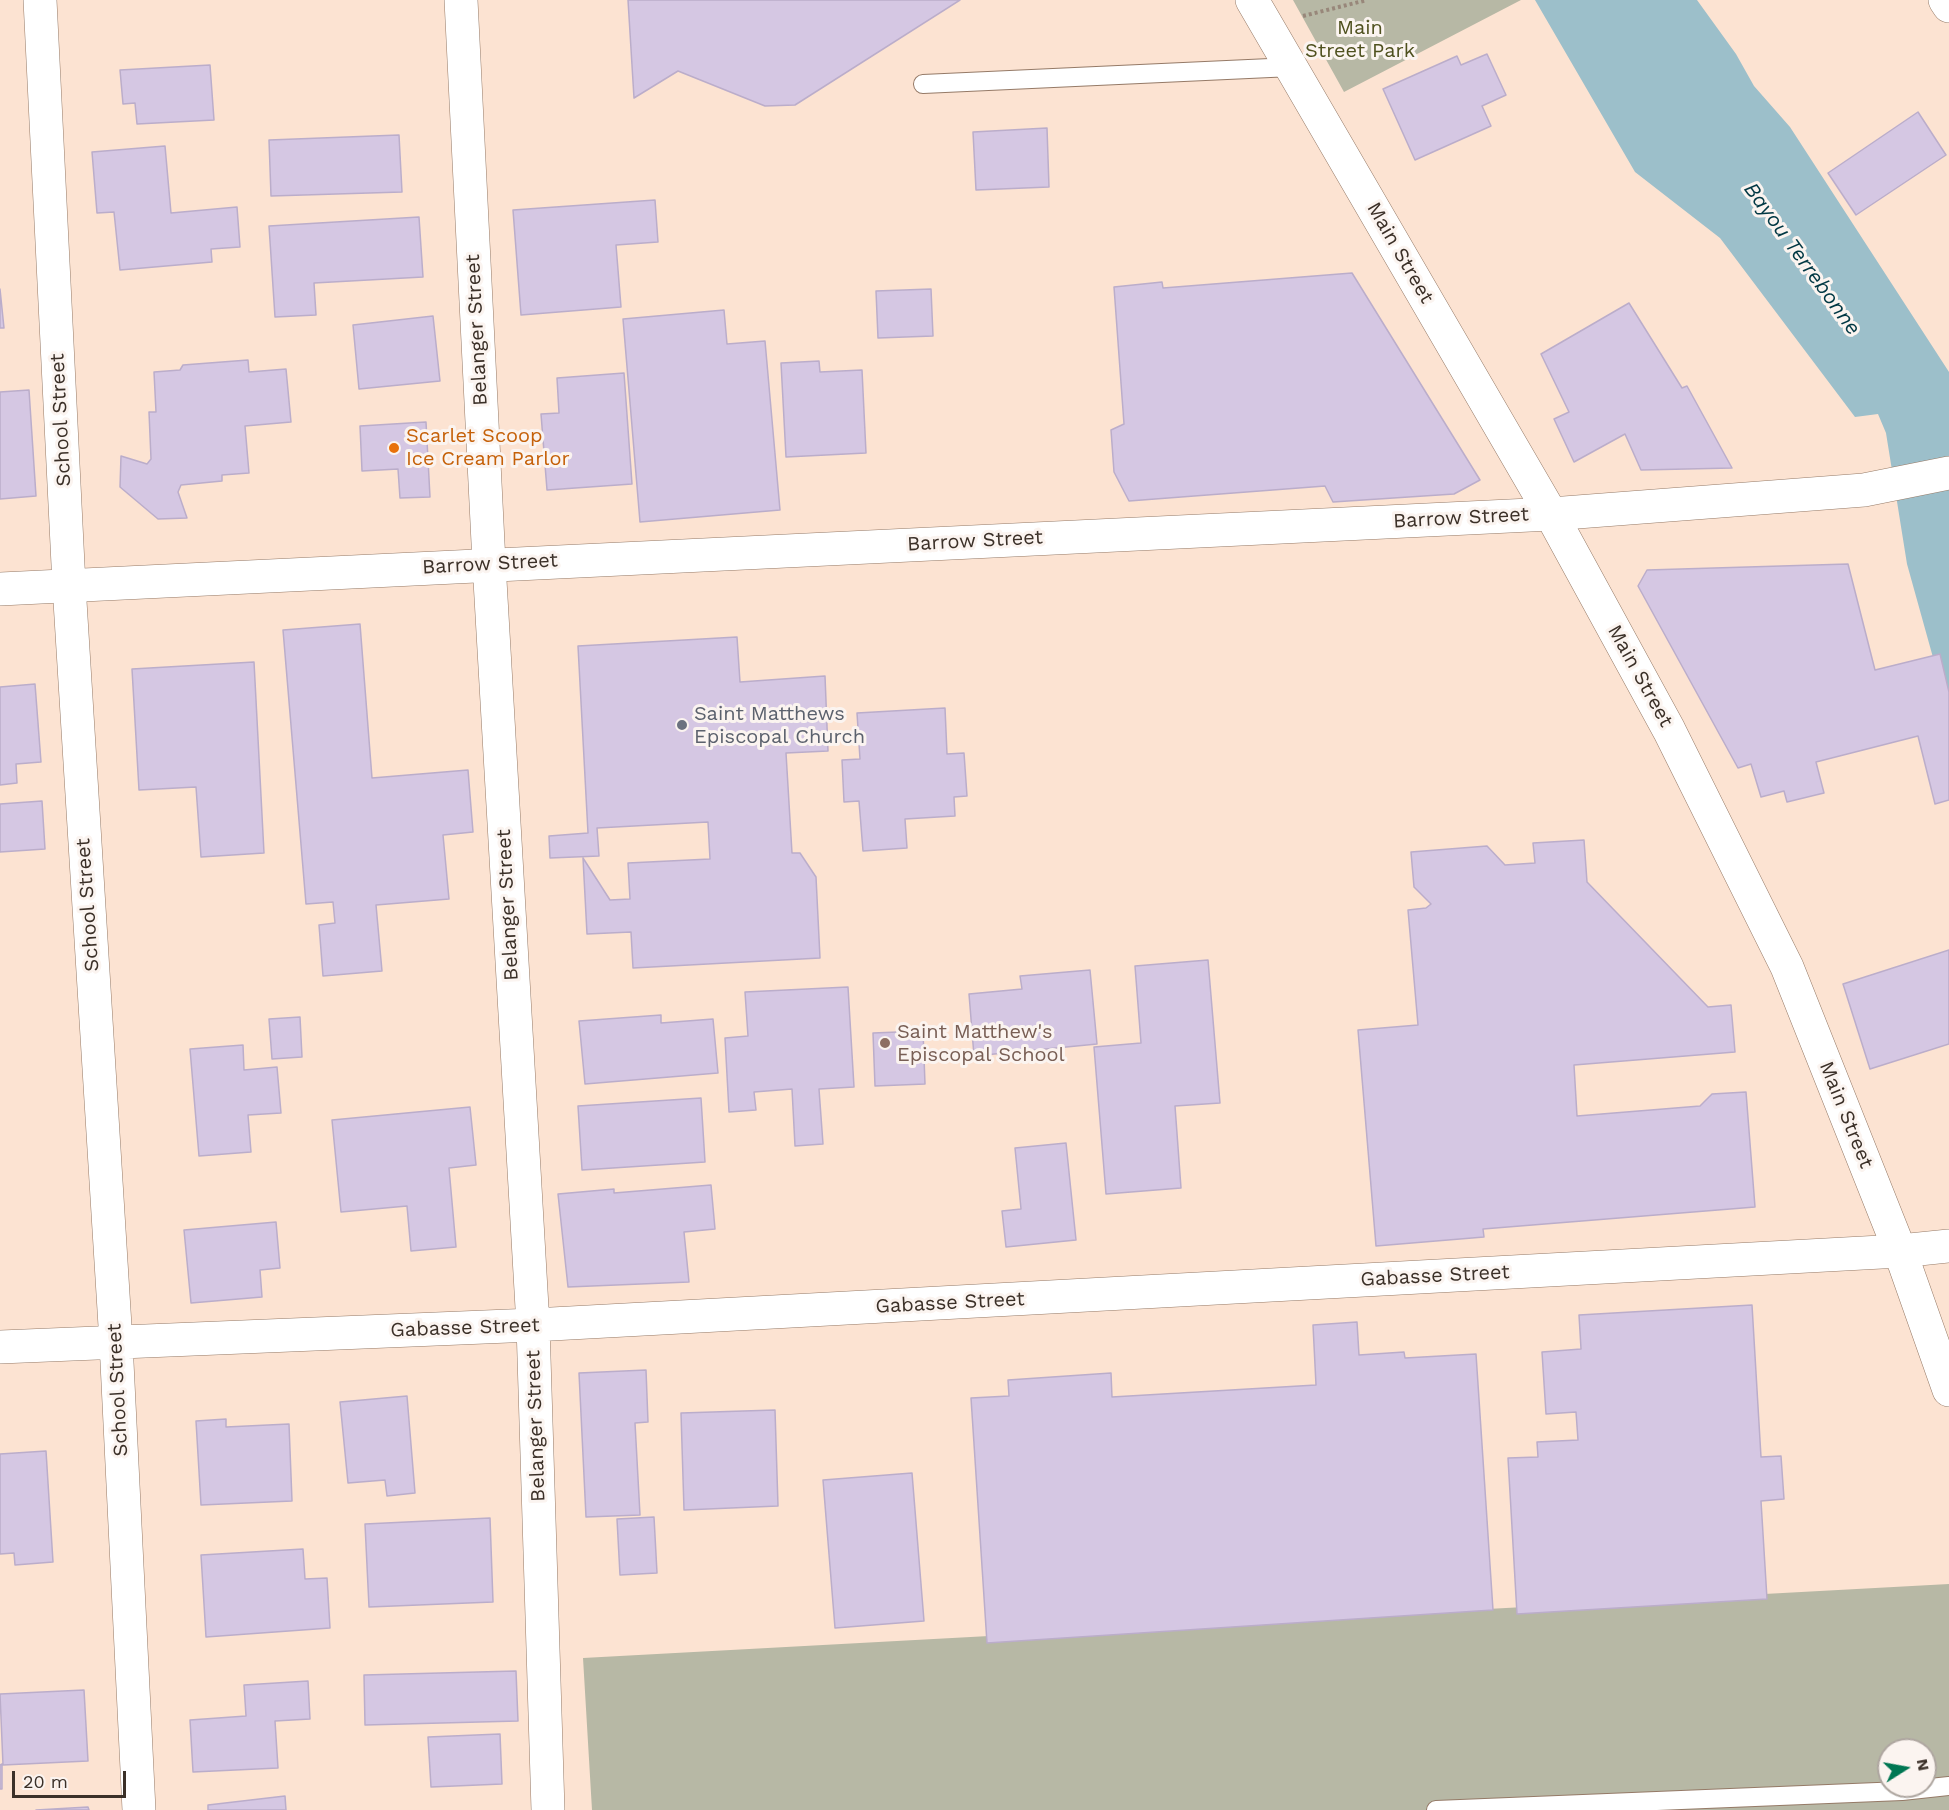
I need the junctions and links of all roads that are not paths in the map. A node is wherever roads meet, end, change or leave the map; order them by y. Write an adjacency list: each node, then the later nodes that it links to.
1 (40, 0): 11 (street, School Street)
2 (461, 0): 10 (street, Belanger Street)
3 (1945, 0): 4 (street)
4 (1949, 6)
5 (1259, 12): 6 (street, Main Street)
6 (1292, 67): 7 (lane); 9 (street, Main Street)
7 (923, 84)
8 (1949, 473): 9 (street, Barrow Street)
9 (1551, 514): 10 (street, Barrow Street); 14 (street, Main Street)
10 (489, 563): 11 (street, Barrow Street); 15 (street, Belanger Street)
11 (69, 585): 12 (street, Barrow Street); 16 (street, School Street)
12 (0, 589)
13 (1949, 1246): 14 (street, Gabasse Street)
14 (1900, 1251): 15 (street, Gabasse Street); 18 (street, Main Street)
15 (533, 1325): 16 (street, Gabasse Street); 21 (street, Belanger Street)
16 (116, 1342): 17 (street, Gabasse Street); 20 (street, School Street)
17 (0, 1347)
18 (1949, 1390)
19 (1949, 1786): 22 (lane)
20 (139, 1810)
21 (548, 1810)
22 (1436, 1810)

